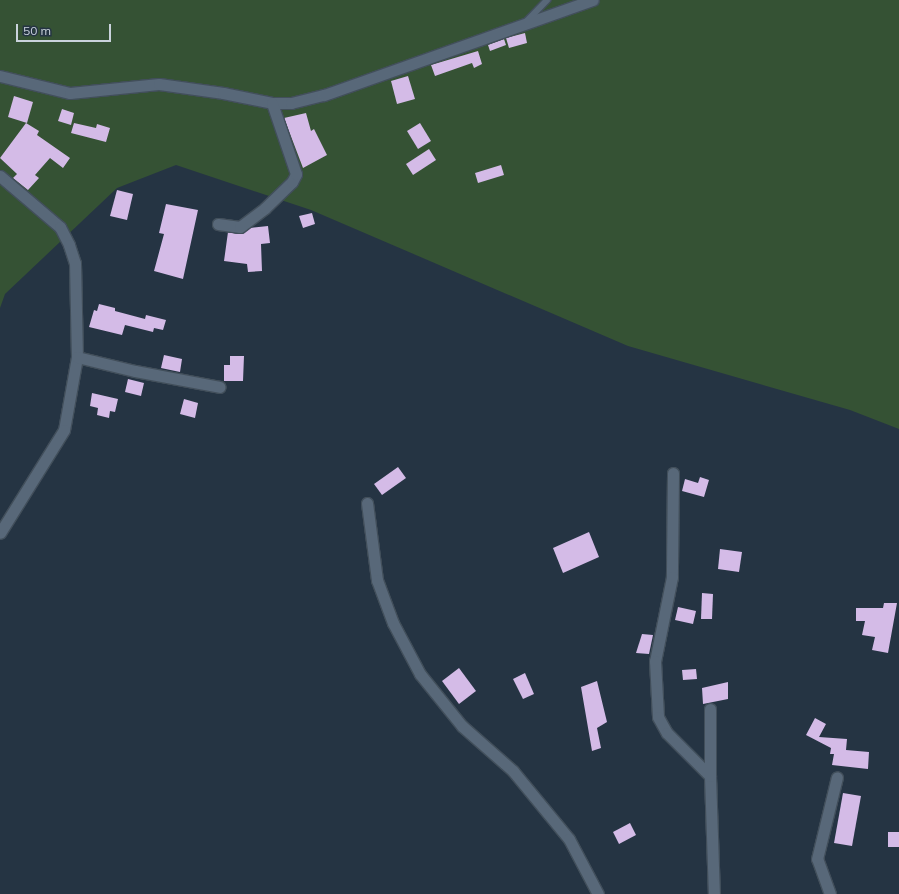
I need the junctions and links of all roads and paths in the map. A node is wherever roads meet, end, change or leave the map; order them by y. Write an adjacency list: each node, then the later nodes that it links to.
1 (547, 0): 3 (lane)
2 (593, 0): 3 (street)
3 (524, 24): 5 (street)
4 (0, 76): 5 (street)
5 (272, 103): 7 (street)
6 (0, 176): 8 (street)
7 (218, 224)
8 (76, 357): 9 (street); 12 (street)
9 (220, 387)
10 (673, 472): 14 (street)
11 (367, 503): 16 (street)
12 (0, 533)
13 (710, 709): 14 (street)
14 (710, 776): 17 (street)
15 (837, 777): 18 (street)
16 (598, 894)
17 (714, 894)
18 (830, 894)

